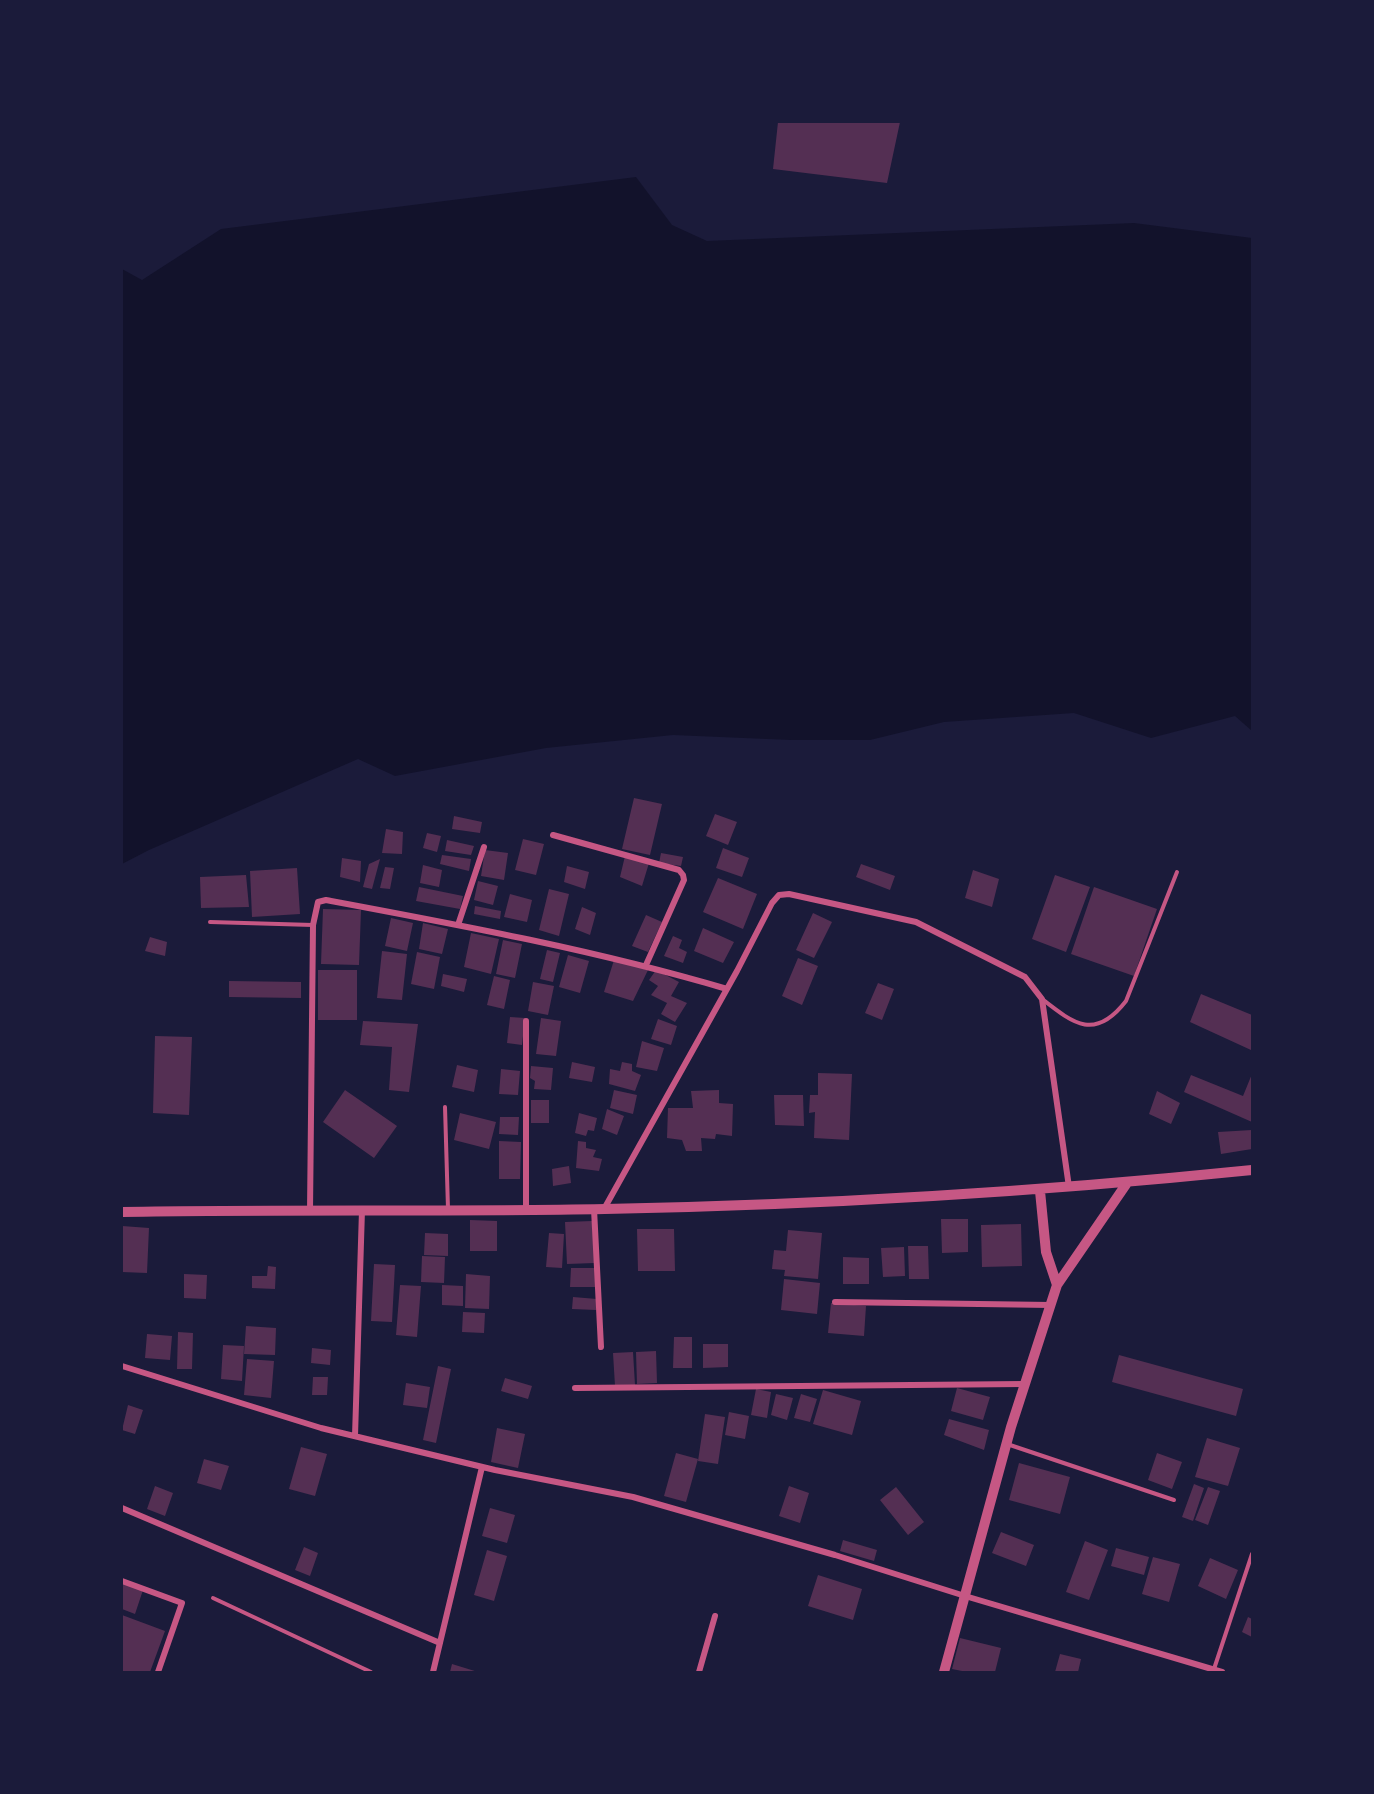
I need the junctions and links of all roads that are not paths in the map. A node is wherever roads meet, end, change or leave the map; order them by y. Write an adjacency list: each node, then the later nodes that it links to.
1 (553, 835): 7 (street)
2 (484, 847): 6 (street)
3 (1177, 873): 9 (lane)
4 (210, 922): 5 (lane)
5 (313, 925): 6 (street); 19 (street)
6 (458, 925): 7 (street)
7 (646, 965): 8 (street)
8 (727, 989): 9 (street); 18 (street)
9 (1042, 999): 14 (street)
10 (526, 1021): 17 (street)
11 (445, 1107): 16 (lane)
12 (1252, 1170): 13 (street)
13 (1127, 1183): 14 (street); 22 (street)
14 (1069, 1187): 15 (street)
15 (1040, 1191): 18 (street); 22 (street)
16 (448, 1209): 17 (street); 20 (street)
17 (526, 1209): 18 (street)
18 (599, 1209): 25 (street)
19 (310, 1210): 20 (street); 21 (street)
20 (362, 1210): 29 (street)
21 (122, 1212)
22 (1057, 1286): 24 (street)
23 (835, 1302): 24 (street)
24 (1051, 1305): 27 (street)
25 (601, 1347)
26 (122, 1366): 29 (street)
27 (1024, 1384): 28 (street); 30 (street)
28 (575, 1388)
29 (355, 1436): 31 (street)
30 (1006, 1444): 32 (lane); 36 (street)
31 (482, 1467): 36 (street); 39 (street)
32 (1174, 1500)
33 (122, 1508): 39 (street)
34 (1252, 1554): 41 (lane)
35 (122, 1581): 42 (street)
36 (965, 1596): 40 (street); 46 (street)
37 (213, 1598): 43 (lane)
38 (715, 1616): 45 (street)
39 (440, 1643): 44 (street)
40 (1199, 1669): 41 (street)
41 (1214, 1670): 47 (street)
42 (158, 1672)
43 (371, 1672)
44 (433, 1672)
45 (699, 1672)
46 (944, 1672)
47 (1222, 1672)

